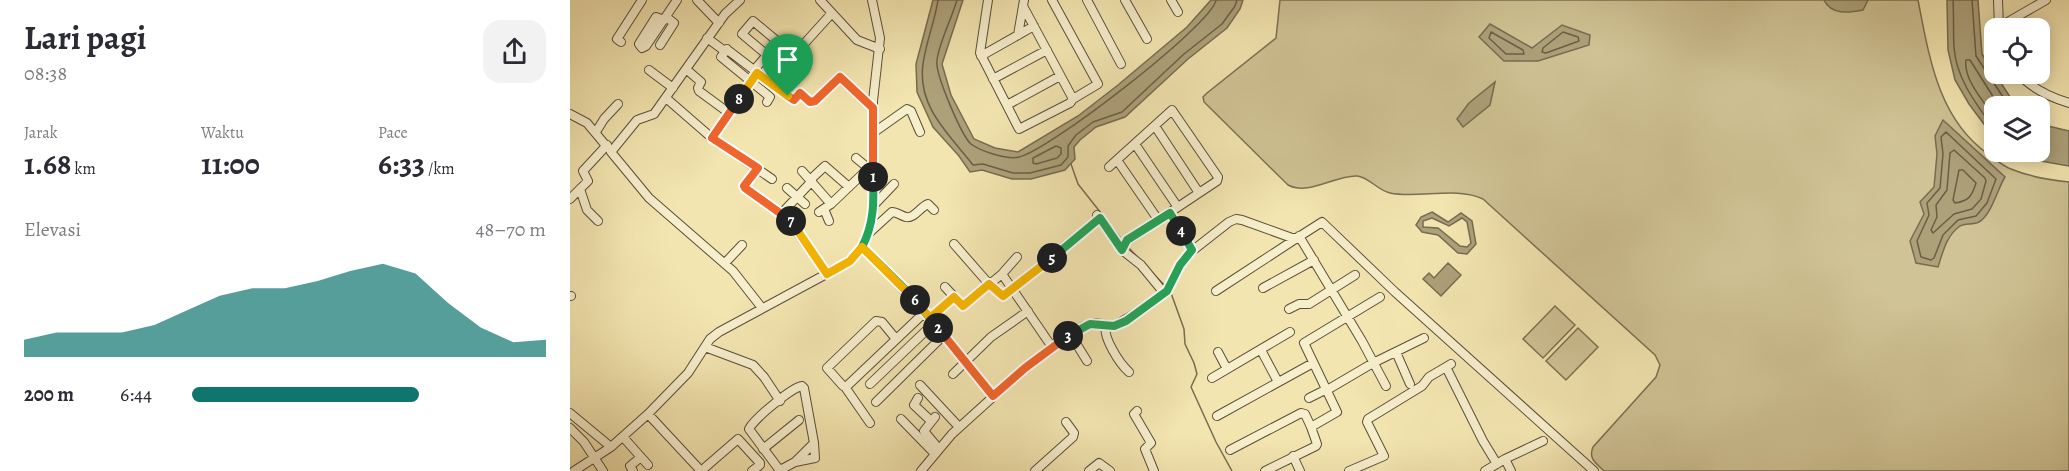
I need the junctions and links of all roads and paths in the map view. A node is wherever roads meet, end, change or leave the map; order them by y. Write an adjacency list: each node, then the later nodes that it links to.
1 (642, 0): 24 (street)
2 (677, 0): 25 (street)
3 (697, 0): 19 (street)
4 (740, 0): 19 (street)
5 (820, 0): 16 (street)
6 (872, 0): 28 (street)
7 (988, 0): 31 (street)
8 (1052, 0): 42 (street)
9 (1087, 0): 32 (street)
10 (1125, 0): 23 (street)
11 (1171, 0): 15 (street)
12 (1998, 0): 17 (street)
13 (2046, 0): 18 (street)
14 (1023, 3): 20 (street); 21 (street)
15 (1178, 12)
16 (832, 13): 26 (street); 28 (street)
17 (1999, 18)
18 (2016, 18)
19 (719, 23): 22 (street)
20 (1034, 26): 21 (street); 29 (street)
21 (1018, 34): 31 (street)
22 (708, 38): 27 (street); 33 (street)
23 (1148, 39)
24 (621, 42)
25 (660, 45)
26 (803, 45)
27 (727, 49): 35 (street); 38 (street)
28 (880, 49): 47 (street)
29 (1047, 50): 36 (street); 37 (street)
30 (767, 55): 30 (street); 35 (street)
31 (981, 56): 37 (street)
32 (1120, 64)
33 (686, 69): 40 (street); 48 (street)
34 (649, 70): 40 (street)
35 (756, 71): 38 (street); 47 (street)
36 (1060, 76): 42 (street); 46 (street)
37 (993, 79): 46 (street)
38 (750, 82): 43 (street); 48 (street)
39 (2029, 84): 44 (street)
40 (673, 88): 41 (street)
41 (666, 98): 54 (street); 56 (street)
42 (1073, 99): 46 (street)
43 (767, 102)
44 (2069, 103)
45 (618, 104): 51 (street)
46 (1007, 105)
47 (873, 108): 53 (street)
48 (729, 113): 54 (street)
49 (570, 114): 51 (street)
50 (1155, 126): 55 (street); 69 (street); 69 (street)
51 (596, 132): 56 (street)
52 (920, 132): 53 (street)
53 (873, 134): 59 (street)
54 (712, 138): 61 (street)
55 (1135, 144): 58 (street); 75 (street)
56 (609, 149): 68 (street); 91 (street)
57 (856, 158): 59 (street)
58 (1117, 160): 60 (street); 80 (street)
59 (871, 166): 66 (street); 74 (street)
60 (1109, 167)
61 (758, 168): 63 (street); 78 (street)
62 (802, 171): 64 (street)
63 (772, 179)
64 (812, 180): 66 (street); 70 (street); 73 (street)
65 (894, 184): 74 (street)
66 (849, 187): 73 (street)
67 (787, 188): 70 (street)
68 (580, 189): 71 (street); 79 (street)
69 (1199, 193): 75 (street)
70 (797, 197): 72 (street); 78 (street)
71 (570, 199)
72 (805, 204)
73 (831, 204): 81 (street)
74 (874, 205): 82 (street)
75 (1178, 206): 77 (street)
76 (934, 210): 82 (street)
77 (1170, 213): 80 (street); 88 (street)
78 (781, 214): 92 (street)
79 (598, 221)
80 (1159, 221): 86 (street)
81 (829, 222)
82 (869, 233): 87 (street)
83 (1298, 237): 88 (street); 90 (street); 101 (street); 178 (street)
84 (954, 244): 95 (street)
85 (742, 245): 91 (street)
86 (1124, 245): 98 (street); 99 (street)
87 (862, 247): 92 (street); 108 (street)
88 (1192, 250): 99 (street)
89 (1017, 257): 93 (street)
90 (1314, 260): 97 (street); 100 (street)
91 (725, 263): 104 (street)
92 (827, 274): 104 (street)
93 (1002, 274): 95 (street); 98 (street)
94 (1355, 275): 100 (street)
95 (989, 284): 98 (street); 102 (street)
96 (945, 287): 102 (street)
97 (1263, 288)
98 (1012, 289): 106 (street)
99 (1168, 289): 109 (street)
100 (1332, 289): 105 (street); 107 (street)
101 (1216, 291)
102 (954, 297): 108 (street)
103 (1380, 297): 107 (street)
104 (762, 308): 115 (street)
105 (1289, 309)
106 (1028, 311): 116 (street); 120 (street)
107 (1348, 316): 122 (street); 123 (street)
108 (930, 318): 111 (street); 114 (street); 129 (street)
109 (1106, 325): 112 (street); 125 (street)
110 (1290, 332): 117 (street)
111 (944, 335): 120 (street); 139 (street)
112 (1071, 335): 116 (street); 121 (street)
113 (1424, 338): 119 (street)
114 (896, 339): 133 (street); 133 (street)
115 (705, 347): 138 (street); 142 (street)
116 (1052, 347): 135 (street)
117 (1261, 350): 124 (street); 128 (street)
118 (1218, 352): 124 (street)
119 (1396, 352): 123 (street); 130 (street)
120 (966, 360): 126 (street); 135 (street)
121 (1087, 361)
122 (1313, 363): 128 (street); 134 (street)
123 (1374, 363): 132 (street); 134 (street)
124 (1227, 369): 127 (street)
125 (1129, 372)
126 (952, 374)
127 (1212, 378)
128 (1278, 382): 143 (street)
129 (870, 384)
130 (1410, 384)
131 (920, 385): 149 (street)
132 (1386, 386)
133 (845, 387): 147 (street)
134 (1327, 389): 137 (street); 150 (street)
135 (993, 396): 149 (street)
136 (918, 398): 156 (street)
137 (1310, 398)
138 (780, 401): 154 (street); 154 (street)
139 (876, 402)
140 (1137, 411): 172 (street)
141 (570, 413): 153 (street)
142 (648, 414): 151 (street); 166 (street)
143 (1217, 416)
144 (901, 419): 156 (street)
145 (800, 420): 154 (street)
146 (1066, 422): 169 (street)
147 (870, 423)
148 (570, 428): 159 (street)
149 (959, 428): 156 (street)
150 (1311, 428): 155 (street); 157 (street)
151 (623, 437): 153 (street); 158 (street)
152 (1543, 441): 160 (street)
153 (611, 447): 159 (street)
154 (763, 449)
155 (1230, 450)
156 (937, 451): 168 (street)
157 (1293, 456): 173 (street); 174 (street)
158 (641, 457): 162 (street); 165 (street)
159 (594, 458): 163 (street); 164 (street)
160 (1505, 459): 161 (street); 177 (street)
161 (1497, 464): 175 (street); 176 (street)
162 (648, 465)
163 (574, 471)
164 (603, 471)
165 (633, 471)
166 (701, 471): 167 (street)
167 (752, 471)
168 (921, 471)
169 (1035, 471)
170 (1089, 471): 171 (street)
171 (1110, 471)
172 (1154, 471)
173 (1265, 471)
174 (1300, 471)
175 (1349, 471)
176 (1485, 471)
177 (1511, 471)
178 (1594, 471)

